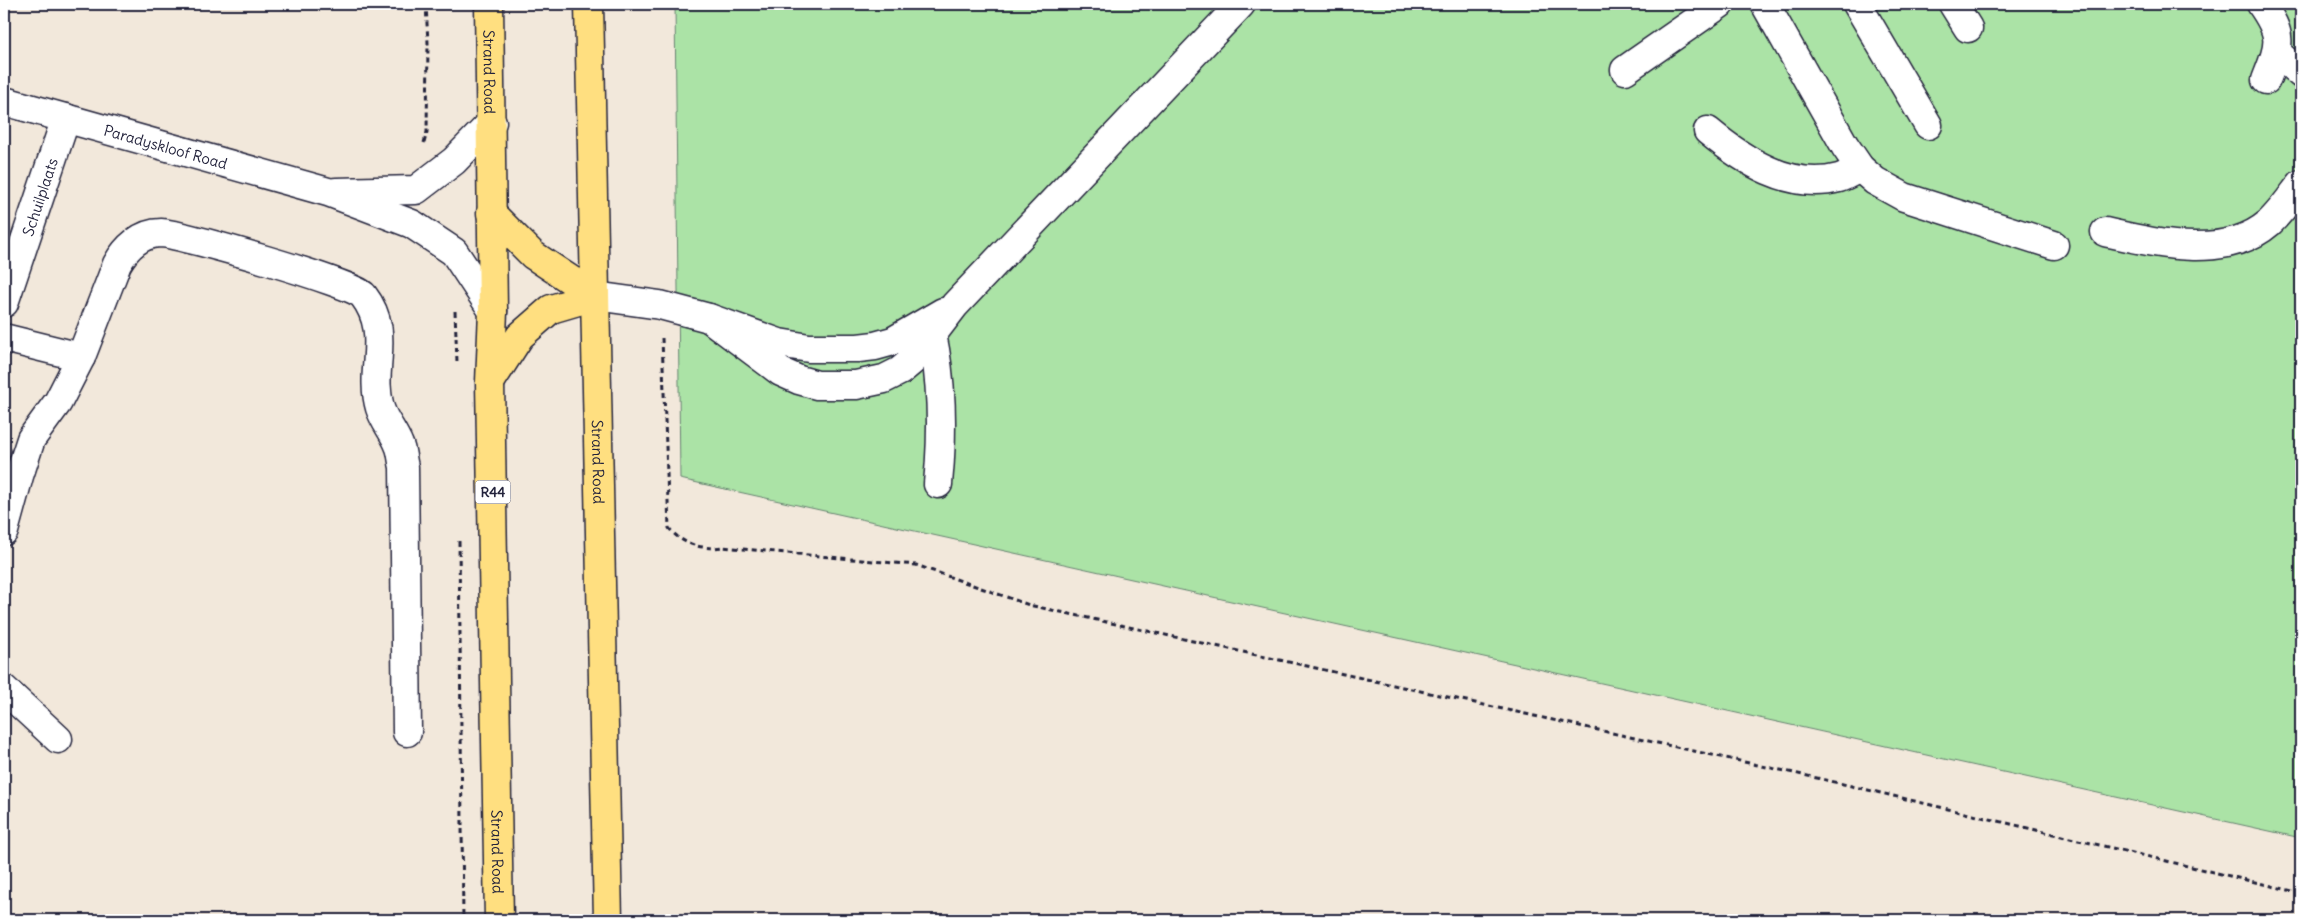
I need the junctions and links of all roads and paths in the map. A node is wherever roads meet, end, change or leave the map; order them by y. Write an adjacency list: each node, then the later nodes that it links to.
1 (426, 4): 20 (path)
2 (489, 4): 17 (main road, Strand Road / R44)
3 (590, 4): 27 (main road, Strand Road)
4 (1240, 4): 30 (street)
5 (1720, 4): 12 (street)
6 (1765, 4): 21 (street)
7 (1857, 4): 18 (street)
8 (1953, 4): 10 (street)
9 (2261, 4): 11 (street)
10 (1968, 28)
11 (2277, 53): 13 (street); 14 (street)
12 (1626, 70)
13 (2301, 74)
14 (2266, 80)
15 (4, 101): 16 (street, Paradyskloof Road)
16 (66, 118): 23 (street, Paradyskloof Road); 28 (street, Schuilplaats)
17 (492, 122): 23 (street, Paradyskloof Road); 24 (main road, Strand Road / R44)
18 (1928, 124)
19 (1708, 131): 21 (street)
20 (424, 148)
21 (1860, 168): 26 (street)
22 (2301, 184): 25 (street)
23 (328, 192): 32 (street, Paradyskloof Road)
24 (491, 213): 27 (main road); 32 (main road, Strand Road / R44)
25 (2105, 232)
26 (2054, 245)
27 (595, 296): 29 (street); 38 (main road); 48 (main road, Strand Road)
28 (4, 303)
29 (660, 305): 33 (street); 45 (path)
30 (955, 305): 33 (street); 34 (street)
31 (454, 306): 37 (path)
32 (493, 311): 38 (main road, Strand Road / R44)
33 (709, 318): 34 (street)
34 (932, 334): 39 (street)
35 (4, 338): 36 (street)
36 (81, 357): 40 (street); 43 (street)
37 (457, 370)
38 (490, 382): 47 (main road, Strand Road / R44)
39 (938, 484)
40 (4, 531)
41 (459, 538): 46 (path)
42 (4, 689): 44 (street)
43 (407, 732)
44 (58, 739)
45 (2301, 893)
46 (463, 920)
47 (500, 920)
48 (608, 920)

